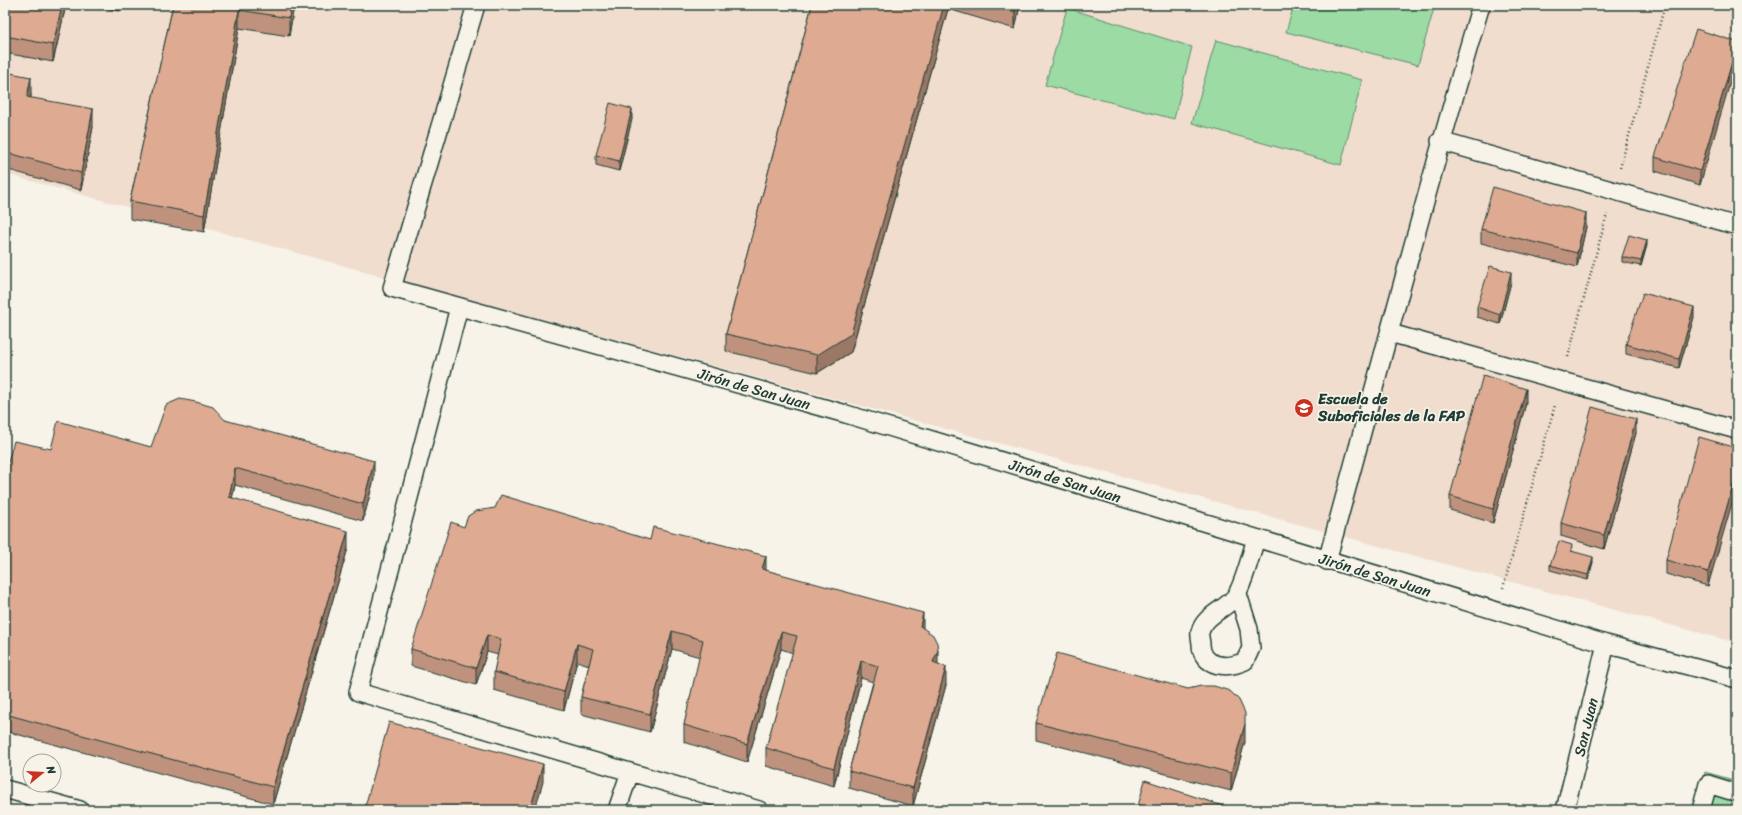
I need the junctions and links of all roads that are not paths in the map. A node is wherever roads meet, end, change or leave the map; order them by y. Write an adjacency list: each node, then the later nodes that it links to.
1 (476, 5): 5 (lane, Jirón de San Juan)
2 (1481, 5): 3 (lane)
3 (1440, 141): 4 (lane); 6 (lane)
4 (1737, 226)
5 (459, 307): 8 (lane, Jirón de San Juan); 13 (lane)
6 (1390, 333): 7 (lane); 9 (lane)
7 (1737, 430)
8 (1256, 540): 9 (lane, Jirón de San Juan); 10 (lane)
9 (1327, 561): 11 (lane, Jirón de San Juan)
10 (1238, 594)
11 (1606, 644): 12 (lane, Jirón de San Juan); 19 (lane, San Juan)
12 (1737, 679)
13 (630, 772): 17 (lane); 18 (lane)
14 (5, 789): 16 (lane)
15 (1737, 793): 20 (lane)
16 (80, 810)
17 (617, 810)
18 (759, 810)
19 (1566, 810)
20 (1701, 810)

